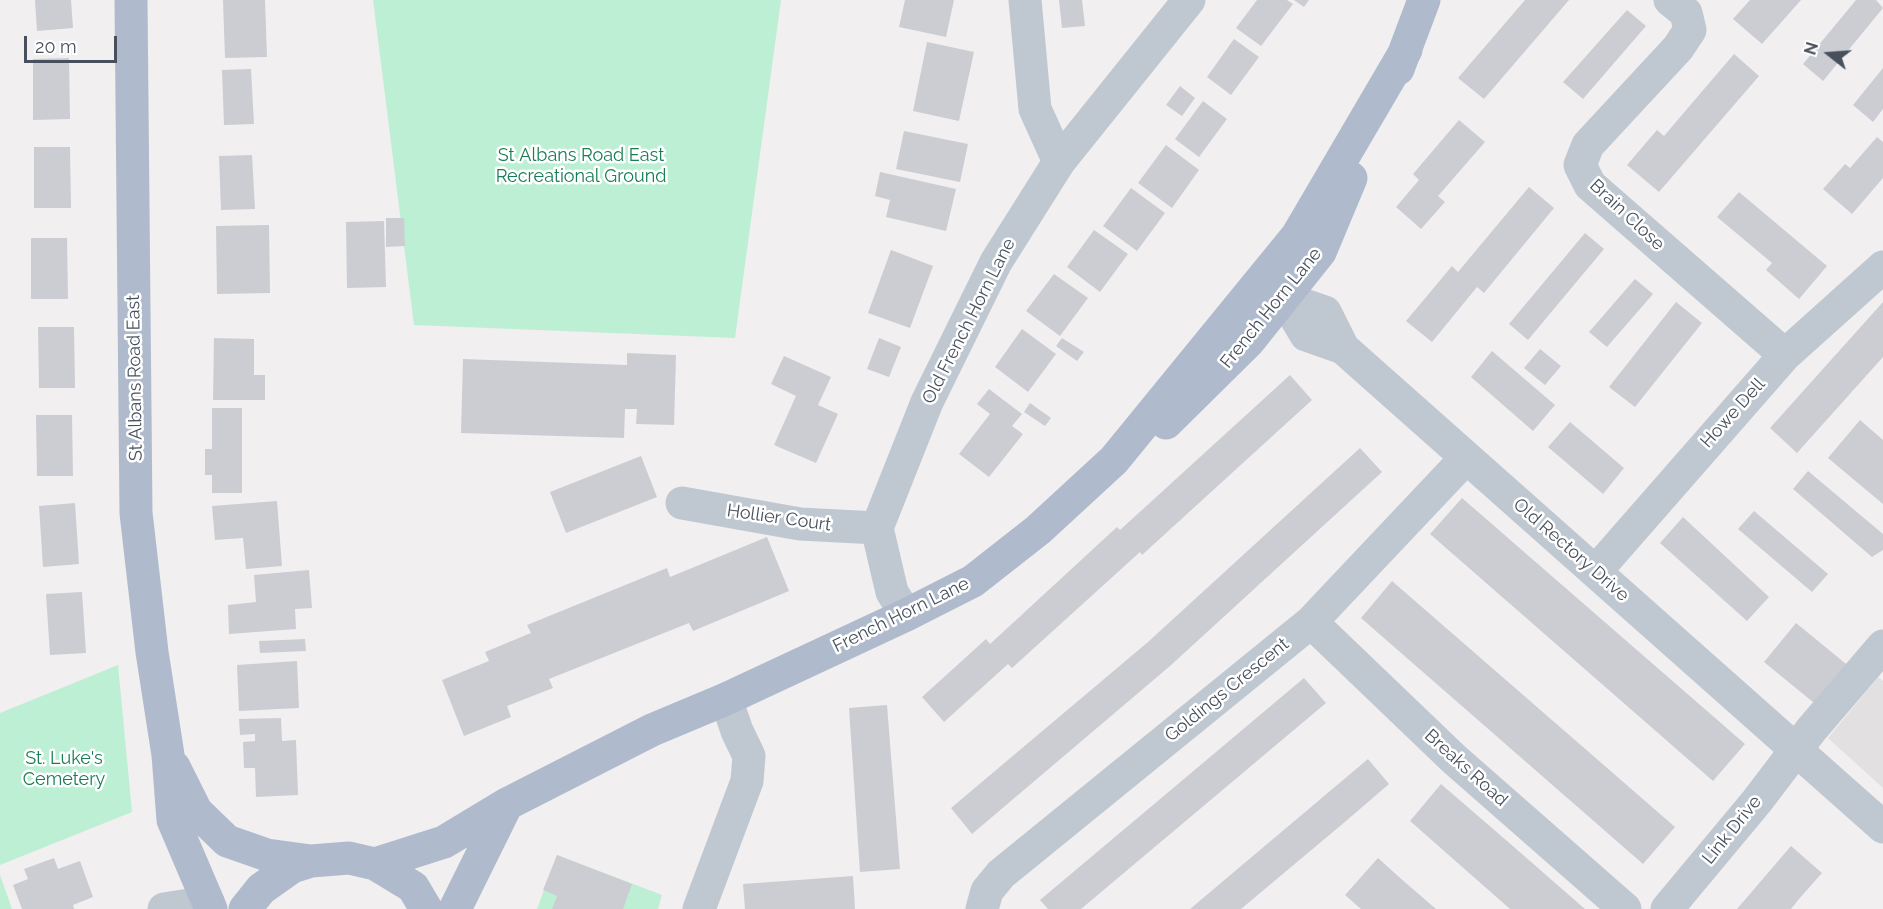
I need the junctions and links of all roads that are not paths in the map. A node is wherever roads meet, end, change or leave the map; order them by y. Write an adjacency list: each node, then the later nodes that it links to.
1 (131, 0): 19 (main road, St Albans Road East)
2 (1025, 0): 6 (street)
3 (1189, 0): 6 (street, Old French Horn Lane)
4 (1424, 0): 8 (main road, French Horn Lane)
5 (1670, 0): 9 (street, Brain Close)
6 (1059, 162): 12 (street, Old French Horn Lane)
7 (1883, 267): 9 (street, Howe Dell)
8 (1273, 289): 10 (street, Old Rectory Drive); 14 (main road, French Horn Lane)
9 (1785, 355): 13 (street, Howe Dell)
10 (1465, 459): 13 (street, Old Rectory Drive); 15 (street, Goldings Crescent)
11 (682, 503): 12 (street, Hollier Court)
12 (877, 528): 14 (street)
13 (1596, 571): 18 (street, Old Rectory Drive)
14 (906, 615): 17 (main road, French Horn Lane)
15 (1311, 622): 30 (street, Goldings Crescent); 31 (street, Breaks Road)
16 (1883, 646): 18 (street, Link Drive)
17 (726, 699): 20 (main road, French Horn Lane); 29 (street)
18 (1795, 749): 21 (street, Old Rectory Drive); 32 (street, Link Drive)
19 (168, 754): 22 (main road, St Albans Road East); 24 (main road, St Albans Road East)
20 (507, 804): 23 (main road, French Horn Lane); 28 (main road)
21 (1883, 827)
22 (311, 861): 23 (main road); 26 (main road)
23 (375, 864): 27 (main road)
24 (209, 905): 25 (street)
25 (164, 909)
26 (245, 909)
27 (426, 909)
28 (455, 909)
29 (699, 909)
30 (982, 909)
31 (1625, 909)
32 (1667, 909)

